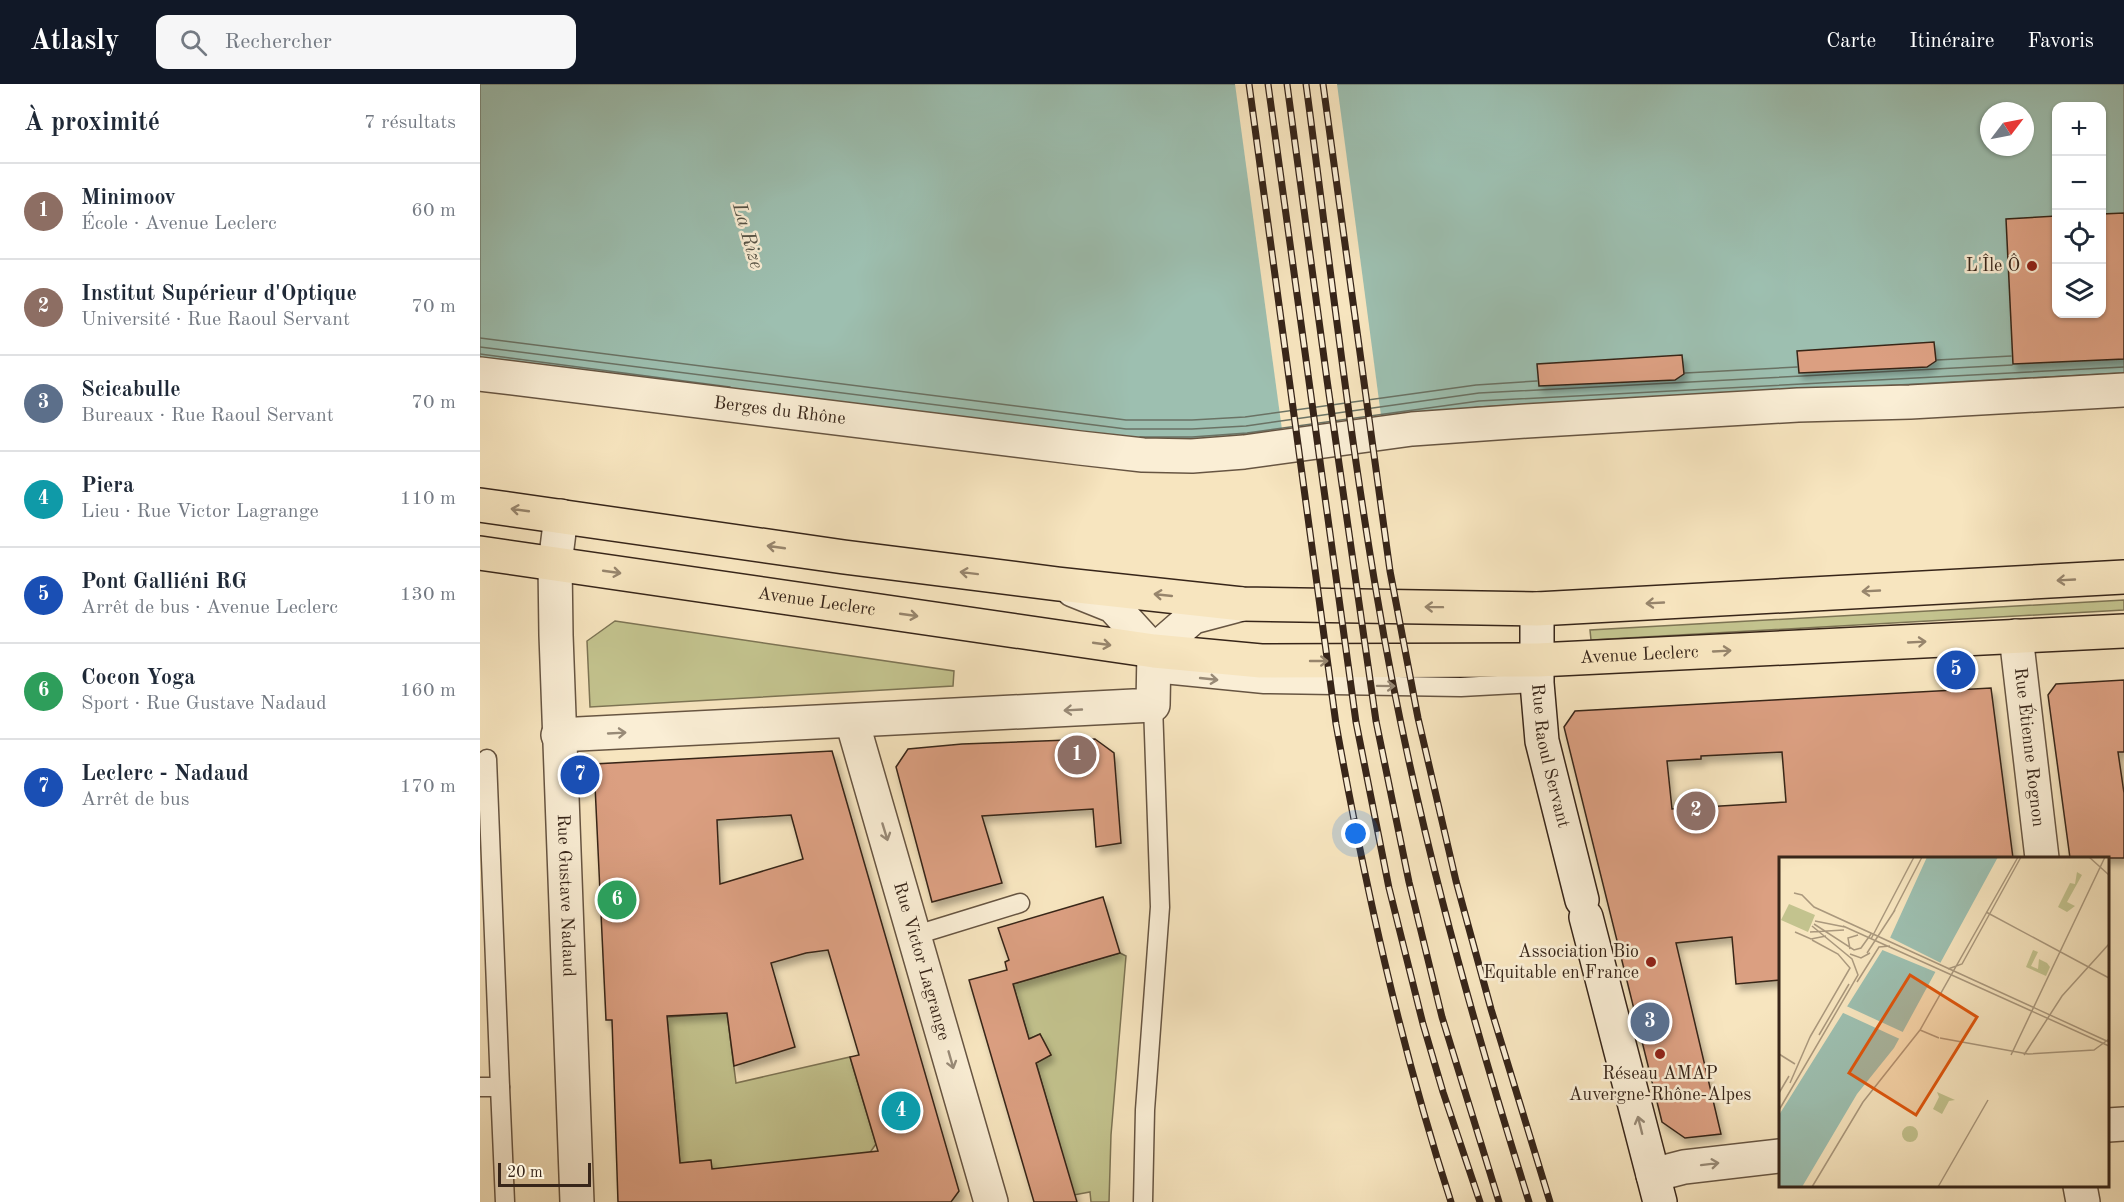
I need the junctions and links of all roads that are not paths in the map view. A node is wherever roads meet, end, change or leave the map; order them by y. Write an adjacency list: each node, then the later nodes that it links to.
1 (480, 374): 2 (street, Berges du Rhône)
2 (2124, 390)
3 (480, 505): 4 (main road, one-way to 3)
4 (561, 516): 6 (street, Rue Gustave Nadaud); 8 (main road, one-way to 4)
5 (480, 553): 6 (main road, Avenue Leclerc)
6 (555, 564): 14 (main road, Avenue Leclerc, one-way to 14); 16 (street, Rue Gustave Nadaud)
7 (2124, 577): 10 (main road, one-way to 10)
8 (1058, 584): 9 (main road, one-way to 8); 14 (street)
9 (1242, 604): 10 (main road, one-way to 9); 14 (street)
10 (1537, 609): 13 (street, Rue Raoul Servant)
11 (2124, 631): 12 (main road, Avenue Leclerc)
12 (2016, 636): 13 (main road, Avenue Leclerc, one-way to 12); 18 (street, Rue Étienne Rognon)
13 (1538, 672): 14 (main road, Avenue Leclerc, one-way to 13); 27 (street, Rue Raoul Servant, one-way to 13)
14 (1153, 676): 15 (street, Avenue Leclerc, one-way to 15); 31 (lane)
15 (852, 721): 16 (street, Avenue Leclerc, one-way to 15); 20 (street, Rue Victor Lagrange, one-way to 20)
16 (558, 735): 29 (street, Rue Gustave Nadaud)
17 (487, 759): 22 (lane)
18 (2042, 857)
19 (1020, 903): 20 (lane)
20 (916, 935): 30 (street, Rue Victor Lagrange, one-way to 30)
21 (480, 1087): 22 (lane)
22 (500, 1087): 28 (lane)
23 (2124, 1124): 24 (street)
24 (2109, 1125)
25 (1779, 1156): 27 (street, one-way to 25)
26 (2080, 1187): 32 (street)
27 (1656, 1188)
28 (505, 1202)
29 (576, 1202)
30 (991, 1202)
31 (1143, 1202)
32 (2083, 1202)

